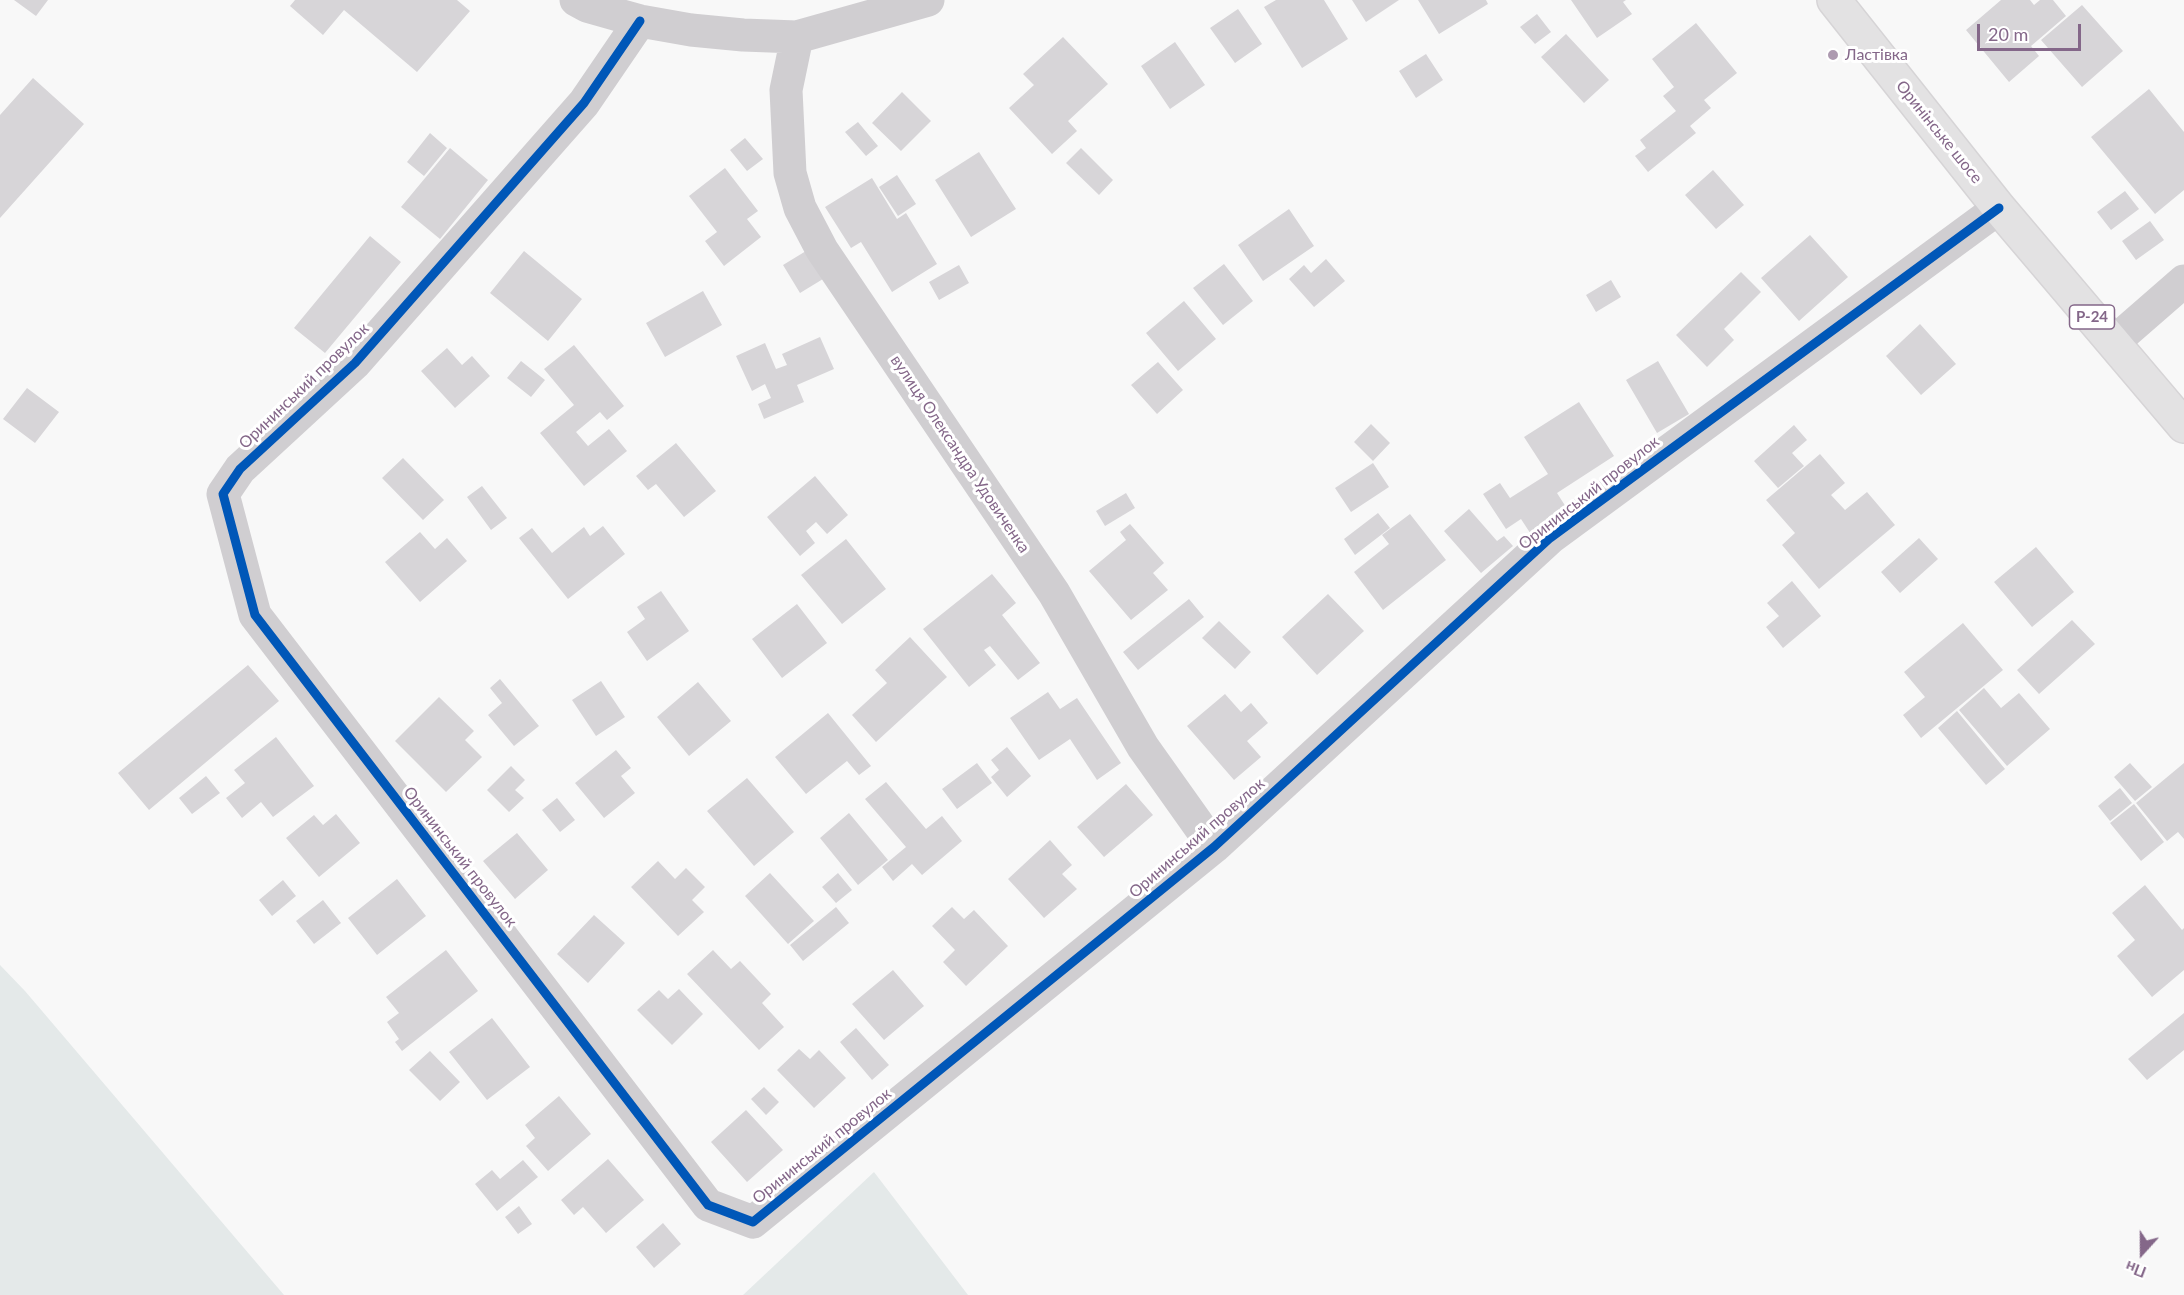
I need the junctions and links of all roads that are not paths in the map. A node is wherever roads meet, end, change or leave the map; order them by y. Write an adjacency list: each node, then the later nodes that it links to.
1 (576, 0): 4 (street)
2 (928, 0): 5 (street)
3 (1834, 0): 6 (main road, Оринінське шосе / Р-24)
4 (640, 21): 5 (street); 10 (street, Орининський провулок)
5 (797, 37): 10 (street, вулиця Олександра Удовиченка)
6 (1999, 208): 8 (main road, Р-24); 10 (street, Орининський провулок)
7 (2184, 281): 8 (street)
8 (2114, 342): 9 (main road, Р-24)
9 (2184, 426)
10 (1214, 847)

